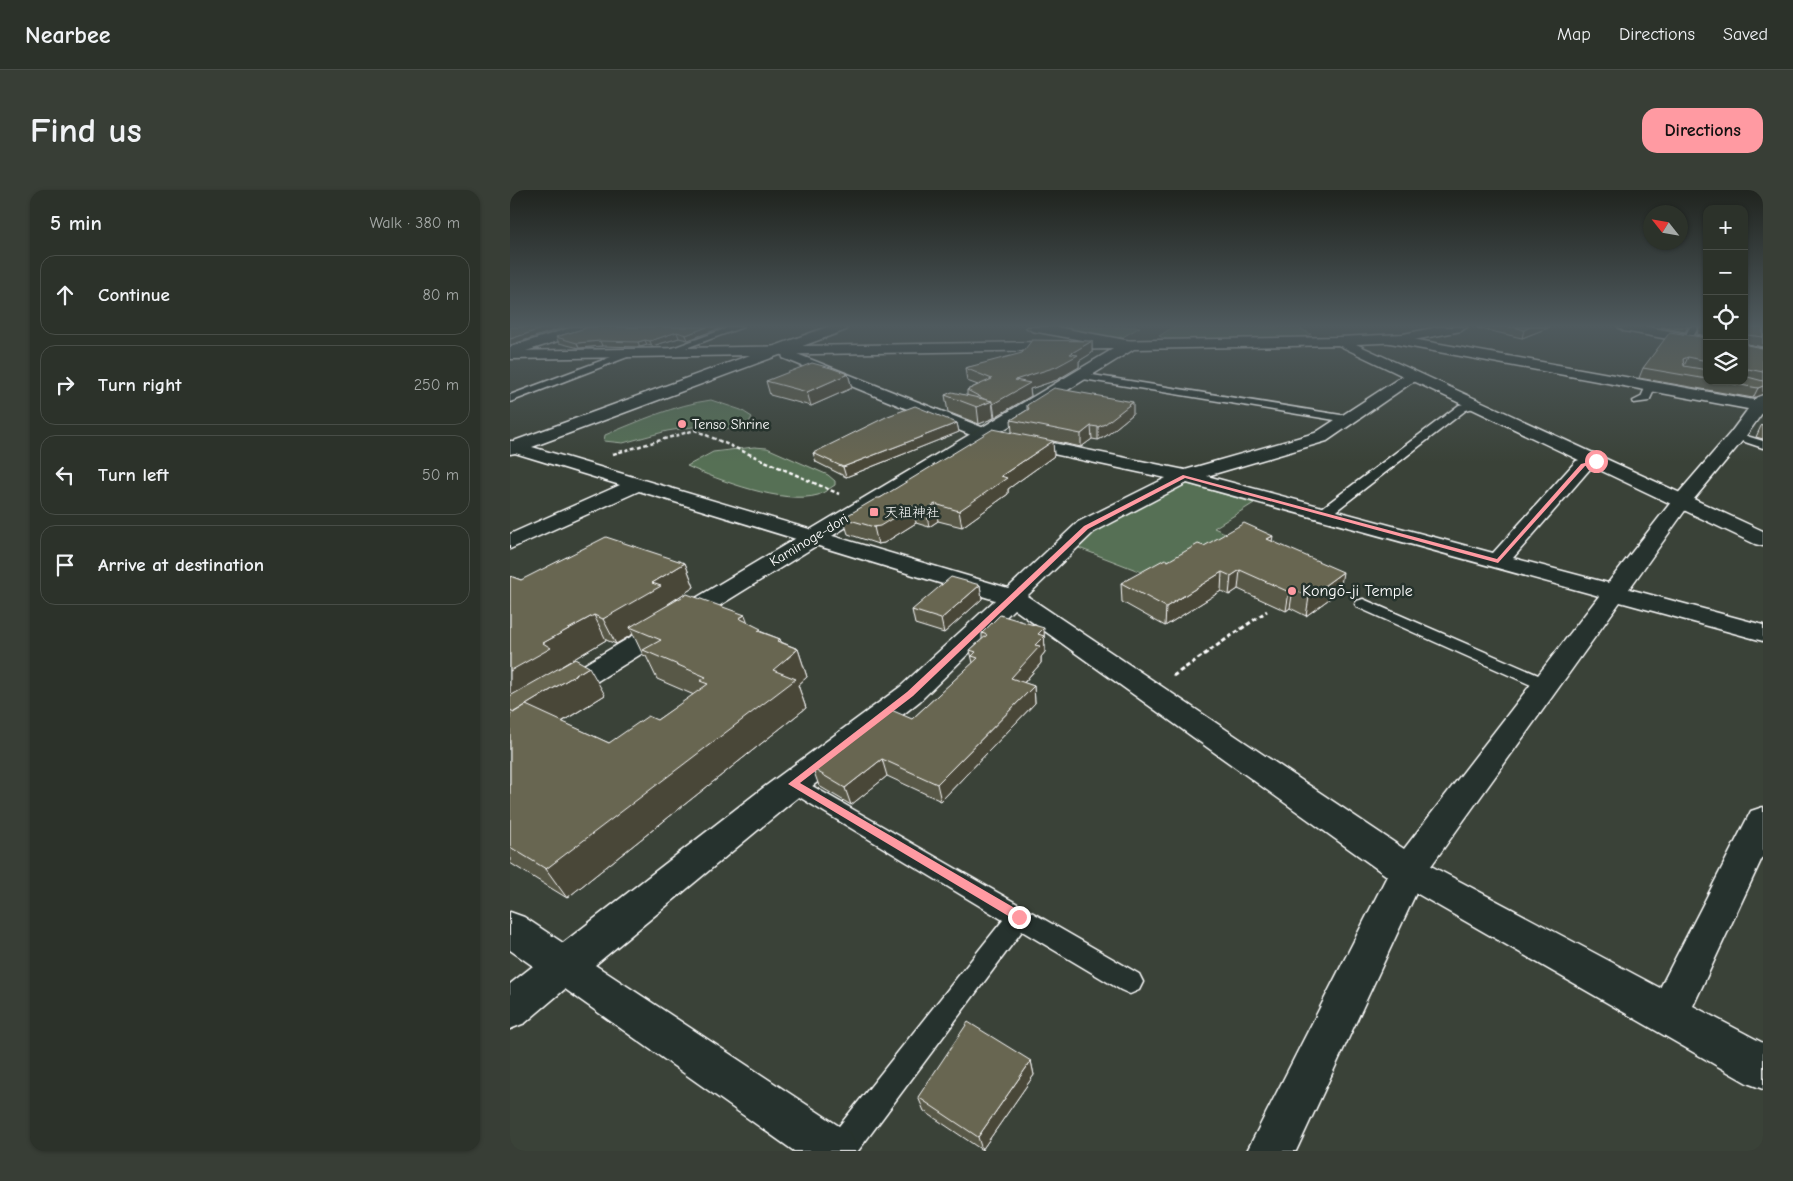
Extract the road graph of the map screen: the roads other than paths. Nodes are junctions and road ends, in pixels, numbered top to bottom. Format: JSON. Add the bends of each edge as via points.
{"nodes":[{"id":1,"x":581,"y":372,"type":"edge"},
{"id":2,"x":725,"y":372,"type":"edge"},
{"id":3,"x":830,"y":372,"type":"edge"},
{"id":4,"x":1087,"y":372,"type":"edge"},
{"id":5,"x":1404,"y":372,"type":"edge"},
{"id":6,"x":1572,"y":372,"type":"edge"},
{"id":7,"x":1080,"y":376,"type":"junction"},
{"id":8,"x":1415,"y":377,"type":"junction"},
{"id":9,"x":1651,"y":386,"type":"junction"},
{"id":10,"x":510,"y":399,"type":"edge"},
{"id":11,"x":1638,"y":401,"type":"dead end"},
{"id":12,"x":1762,"y":404,"type":"edge"},
{"id":13,"x":1474,"y":405,"type":"junction"},
{"id":14,"x":1347,"y":419,"type":"junction"},
{"id":15,"x":984,"y":434,"type":"junction"},
{"id":16,"x":1737,"y":436,"type":"junction"},
{"id":17,"x":1763,"y":445,"type":"edge"},
{"id":18,"x":511,"y":447,"type":"edge"},
{"id":19,"x":1596,"y":461,"type":"junction"},
{"id":20,"x":1185,"y":476,"type":"junction"},
{"id":21,"x":637,"y":485,"type":"junction"},
{"id":22,"x":1682,"y":501,"type":"junction"},
{"id":23,"x":1323,"y":514,"type":"junction"},
{"id":24,"x":813,"y":537,"type":"junction"},
{"id":25,"x":1763,"y":539,"type":"edge"},
{"id":26,"x":510,"y":542,"type":"edge"},
{"id":27,"x":1498,"y":561,"type":"junction"},
{"id":28,"x":1614,"y":593,"type":"junction"},
{"id":29,"x":1012,"y":597,"type":"junction"},
{"id":30,"x":1363,"y":604,"type":"dead end"},
{"id":31,"x":1763,"y":633,"type":"edge"},
{"id":32,"x":1546,"y":685,"type":"junction"},
{"id":33,"x":510,"y":722,"type":"edge"},
{"id":34,"x":793,"y":784,"type":"junction"},
{"id":35,"x":1763,"y":820,"type":"edge"},
{"id":36,"x":1408,"y":871,"type":"junction"},
{"id":37,"x":1019,"y":917,"type":"junction"},
{"id":38,"x":510,"y":929,"type":"edge"},
{"id":39,"x":564,"y":966,"type":"junction"},
{"id":40,"x":1130,"y":982,"type":"dead end"},
{"id":41,"x":510,"y":1009,"type":"edge"},
{"id":42,"x":1668,"y":1015,"type":"junction"},
{"id":43,"x":1763,"y":1067,"type":"edge"},
{"id":44,"x":834,"y":1151,"type":"edge"},
{"id":45,"x":839,"y":1151,"type":"edge"},
{"id":46,"x":1271,"y":1151,"type":"edge"}],
"edges":[{"from":1,"to":10,"type":"lane"},
{"from":2,"to":18,"type":"street"},
{"from":3,"to":15,"type":"street"},
{"from":4,"to":7,"type":"street","name":"Kaminoge-dori"},
{"from":5,"to":8,"type":"street"},
{"from":6,"to":9,"type":"street"},
{"from":7,"to":14,"type":"lane"},
{"from":7,"to":15,"type":"street","name":"Kaminoge-dori"},
{"from":8,"to":13,"type":"street"},
{"from":8,"to":14,"type":"street"},
{"from":9,"to":11,"type":"lane","via":[[1645,399]]},
{"from":9,"to":12,"type":"street"},
{"from":12,"to":16,"type":"street"},
{"from":13,"to":19,"type":"street"},
{"from":13,"to":23,"type":"lane","via":[[1463,407]]},
{"from":14,"to":20,"type":"street","via":[[1322,437]]},
{"from":15,"to":20,"type":"street"},
{"from":15,"to":24,"type":"street","name":"Kaminoge-dori"},
{"from":16,"to":17,"type":"lane"},
{"from":16,"to":22,"type":"street"},
{"from":18,"to":21,"type":"street"},
{"from":19,"to":22,"type":"street"},
{"from":19,"to":27,"type":"street","via":[[1583,465]]},
{"from":20,"to":23,"type":"street"},
{"from":20,"to":29,"type":"street","via":[[1086,528]]},
{"from":21,"to":24,"type":"street"},
{"from":21,"to":26,"type":"street"},
{"from":22,"to":25,"type":"street"},
{"from":22,"to":28,"type":"street"},
{"from":23,"to":27,"type":"street"},
{"from":24,"to":29,"type":"street"},
{"from":24,"to":33,"type":"street","name":"Kaminoge-dori"},
{"from":27,"to":28,"type":"street"},
{"from":28,"to":31,"type":"street"},
{"from":28,"to":32,"type":"street"},
{"from":29,"to":34,"type":"street","via":[[910,694]]},
{"from":29,"to":36,"type":"street"},
{"from":30,"to":32,"type":"lane"},
{"from":32,"to":36,"type":"street"},
{"from":34,"to":37,"type":"lane"},
{"from":34,"to":39,"type":"street"},
{"from":35,"to":42,"type":"street"},
{"from":36,"to":42,"type":"street"},
{"from":36,"to":46,"type":"street"},
{"from":37,"to":40,"type":"lane"},
{"from":37,"to":45,"type":"lane"},
{"from":38,"to":39,"type":"street"},
{"from":39,"to":41,"type":"street"},
{"from":39,"to":44,"type":"street"},
{"from":42,"to":43,"type":"street"}]}
